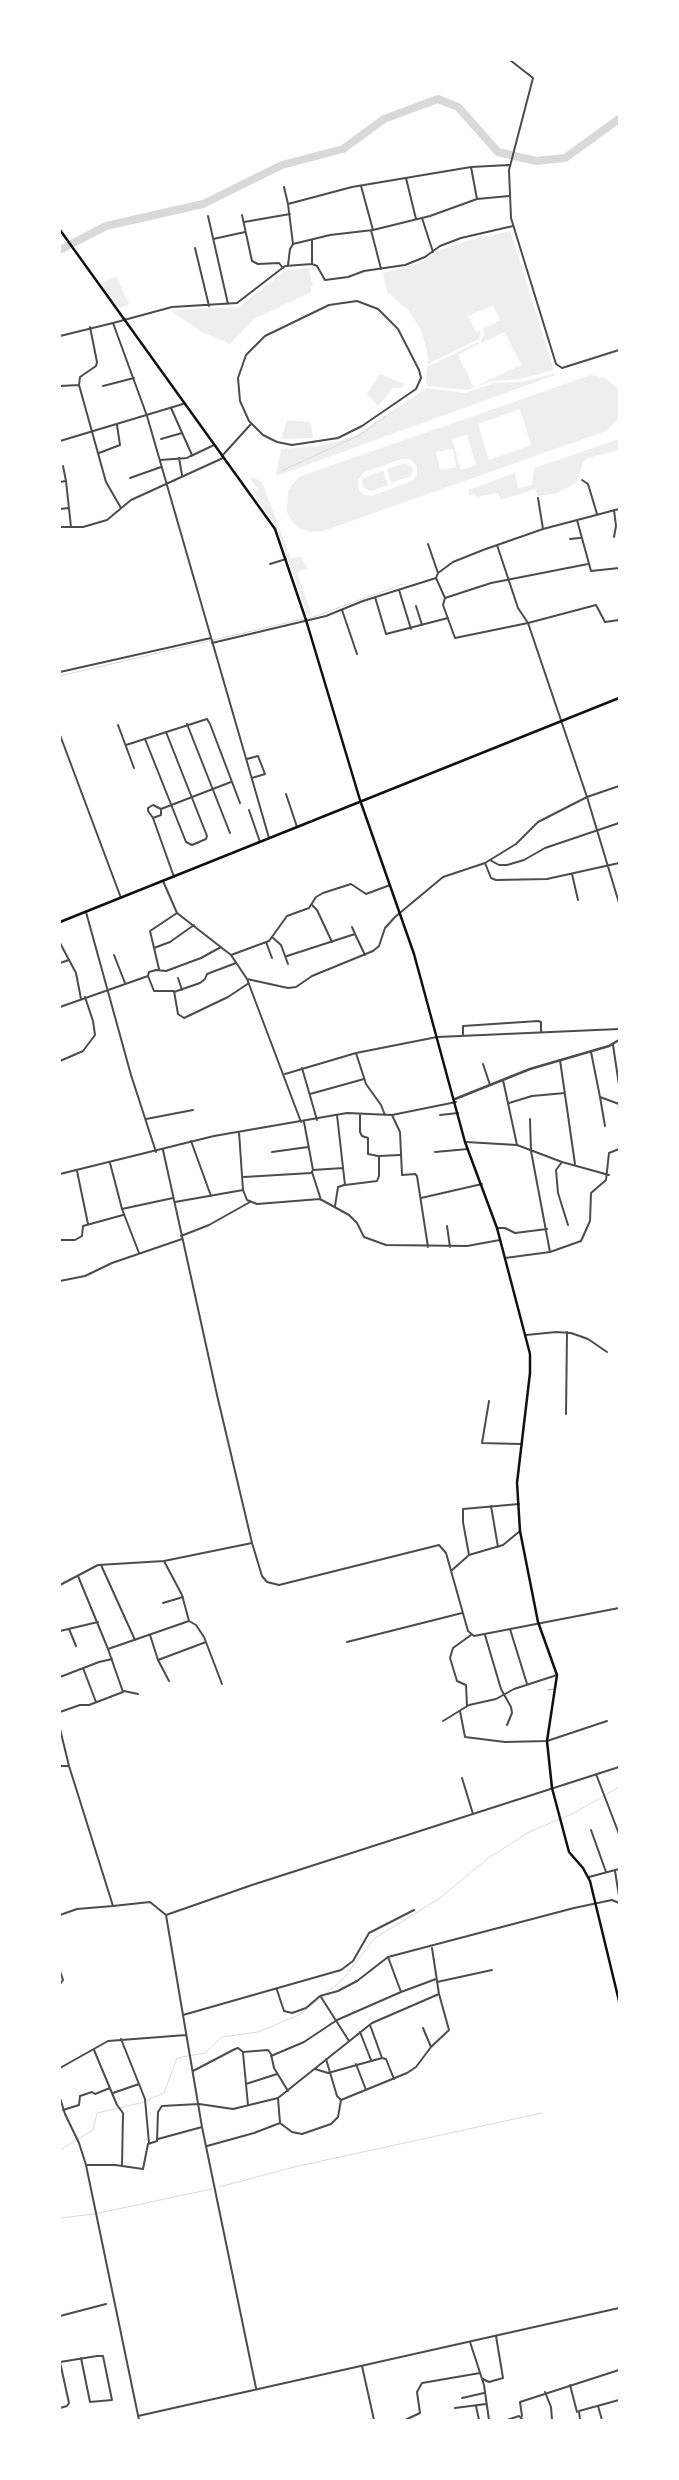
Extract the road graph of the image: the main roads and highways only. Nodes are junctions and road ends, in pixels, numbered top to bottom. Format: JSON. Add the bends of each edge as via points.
{"nodes":[{"id":1,"x":60,"y":230,"type":"edge"},
{"id":2,"x":619,"y":698,"type":"edge"},
{"id":3,"x":360,"y":800,"type":"junction"},
{"id":4,"x":60,"y":922,"type":"edge"},
{"id":5,"x":619,"y":2001,"type":"edge"}],
"edges":[{"from":1,"to":3,"type":"main road","via":[[273,525],[306,620]]},
{"from":2,"to":3,"type":"main road"},
{"from":3,"to":4,"type":"main road"},
{"from":3,"to":5,"type":"main road","via":[[400,912],[526,1335],[529,1384],[516,1480],[520,1531],[538,1622],[557,1675],[548,1741],[552,1788],[569,1852],[589,1877]]}]}
